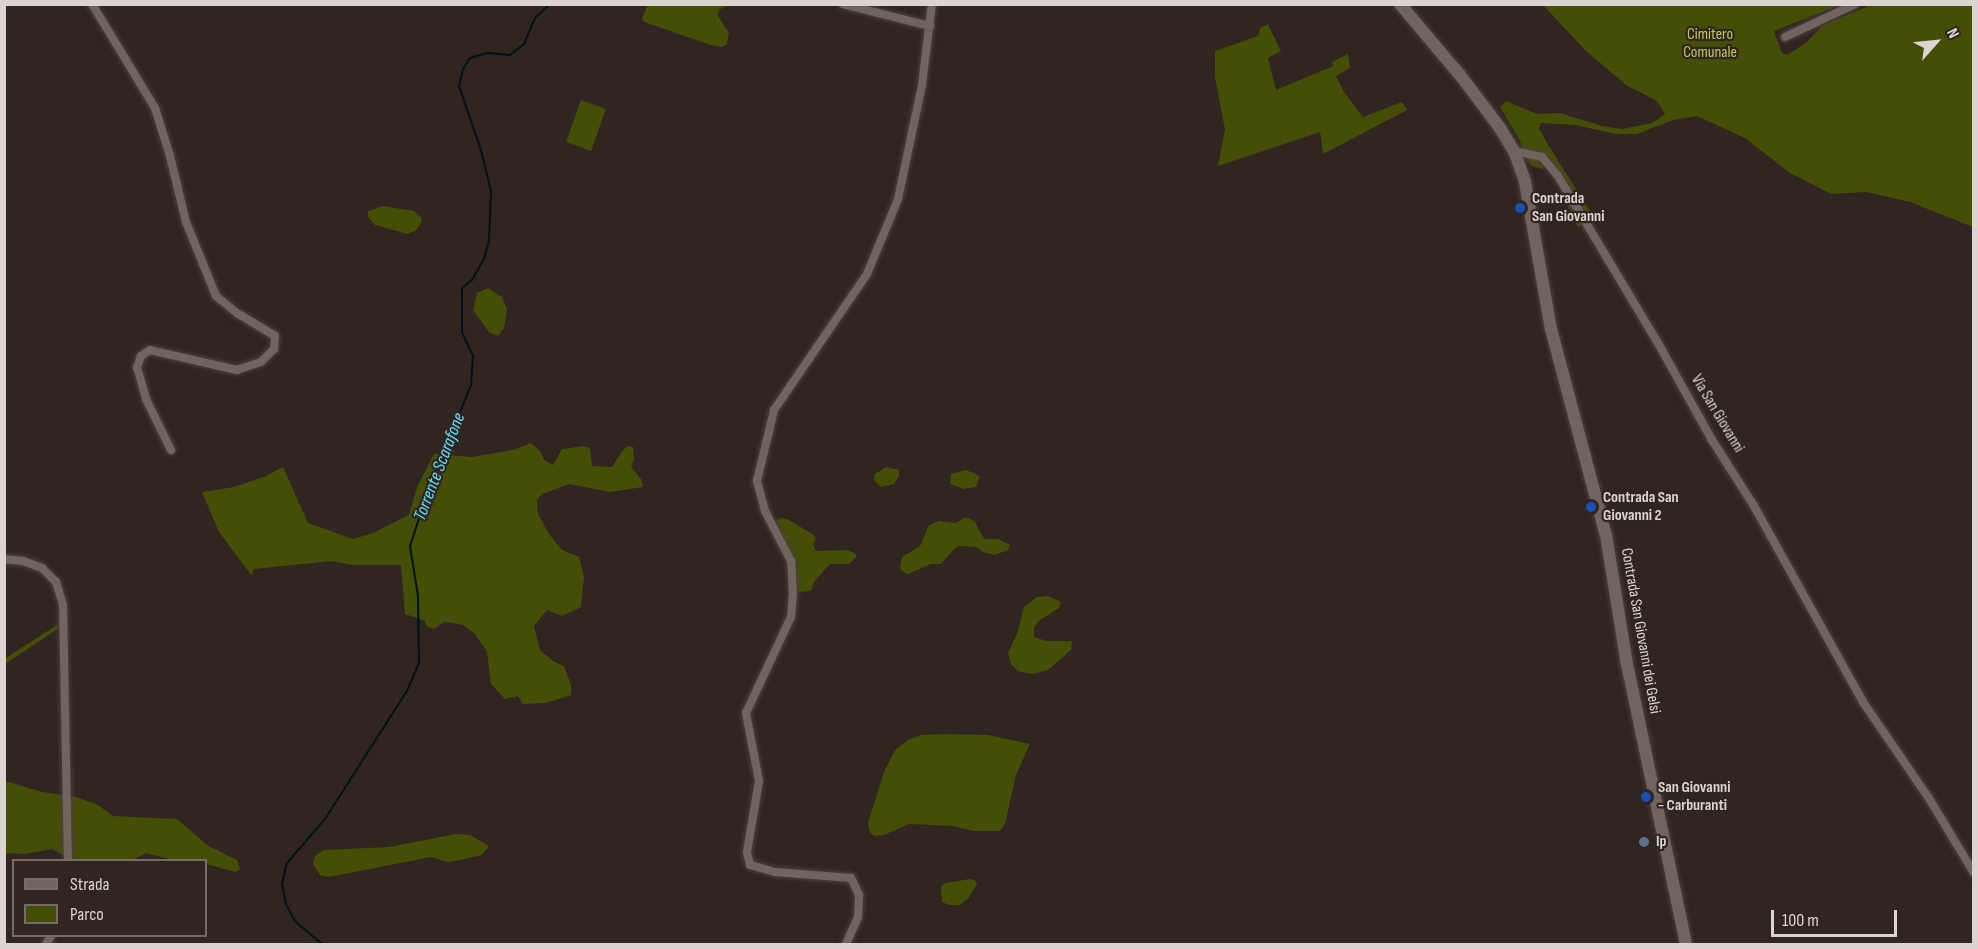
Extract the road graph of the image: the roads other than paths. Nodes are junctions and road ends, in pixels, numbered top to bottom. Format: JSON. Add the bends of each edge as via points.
{"nodes":[{"id":1,"x":92,"y":4,"type":"edge"},
{"id":2,"x":843,"y":4,"type":"edge"},
{"id":3,"x":932,"y":4,"type":"edge"},
{"id":4,"x":1400,"y":4,"type":"edge"},
{"id":5,"x":1855,"y":4,"type":"edge"},
{"id":6,"x":930,"y":26,"type":"junction"},
{"id":7,"x":1785,"y":37,"type":"dead end"},
{"id":8,"x":1514,"y":151,"type":"junction"},
{"id":9,"x":171,"y":450,"type":"dead end"},
{"id":10,"x":4,"y":559,"type":"edge"},
{"id":11,"x":68,"y":859,"type":"edge"},
{"id":12,"x":1974,"y":873,"type":"edge"},
{"id":13,"x":846,"y":945,"type":"edge"},
{"id":14,"x":1686,"y":945,"type":"edge"}],
"edges":[{"from":1,"to":9,"type":"street","via":[[155,108],[186,222],[216,296],[275,336],[274,349],[261,363],[237,369],[150,350],[141,356],[137,367],[146,399]]},
{"from":2,"to":6,"type":"street"},
{"from":3,"to":6,"type":"street"},
{"from":4,"to":8,"type":"main road","via":[[1467,83]]},
{"from":5,"to":7,"type":"street"},
{"from":6,"to":13,"type":"street","via":[[898,199],[867,274],[774,410],[757,481],[765,511],[791,561],[793,595],[791,617],[746,712],[759,781],[747,852],[750,865],[775,872],[851,878],[859,895],[858,917]]},
{"from":8,"to":12,"type":"street","name":"Via San Giovanni","via":[[1542,157],[1558,176],[1754,506],[1863,702]]},
{"from":8,"to":14,"type":"main road","name":"Contrada San Giovanni dei Gelsi","via":[[1535,227],[1551,329],[1606,535],[1627,664]]},
{"from":10,"to":11,"type":"street","via":[[42,568],[56,582],[63,605]]}]}
